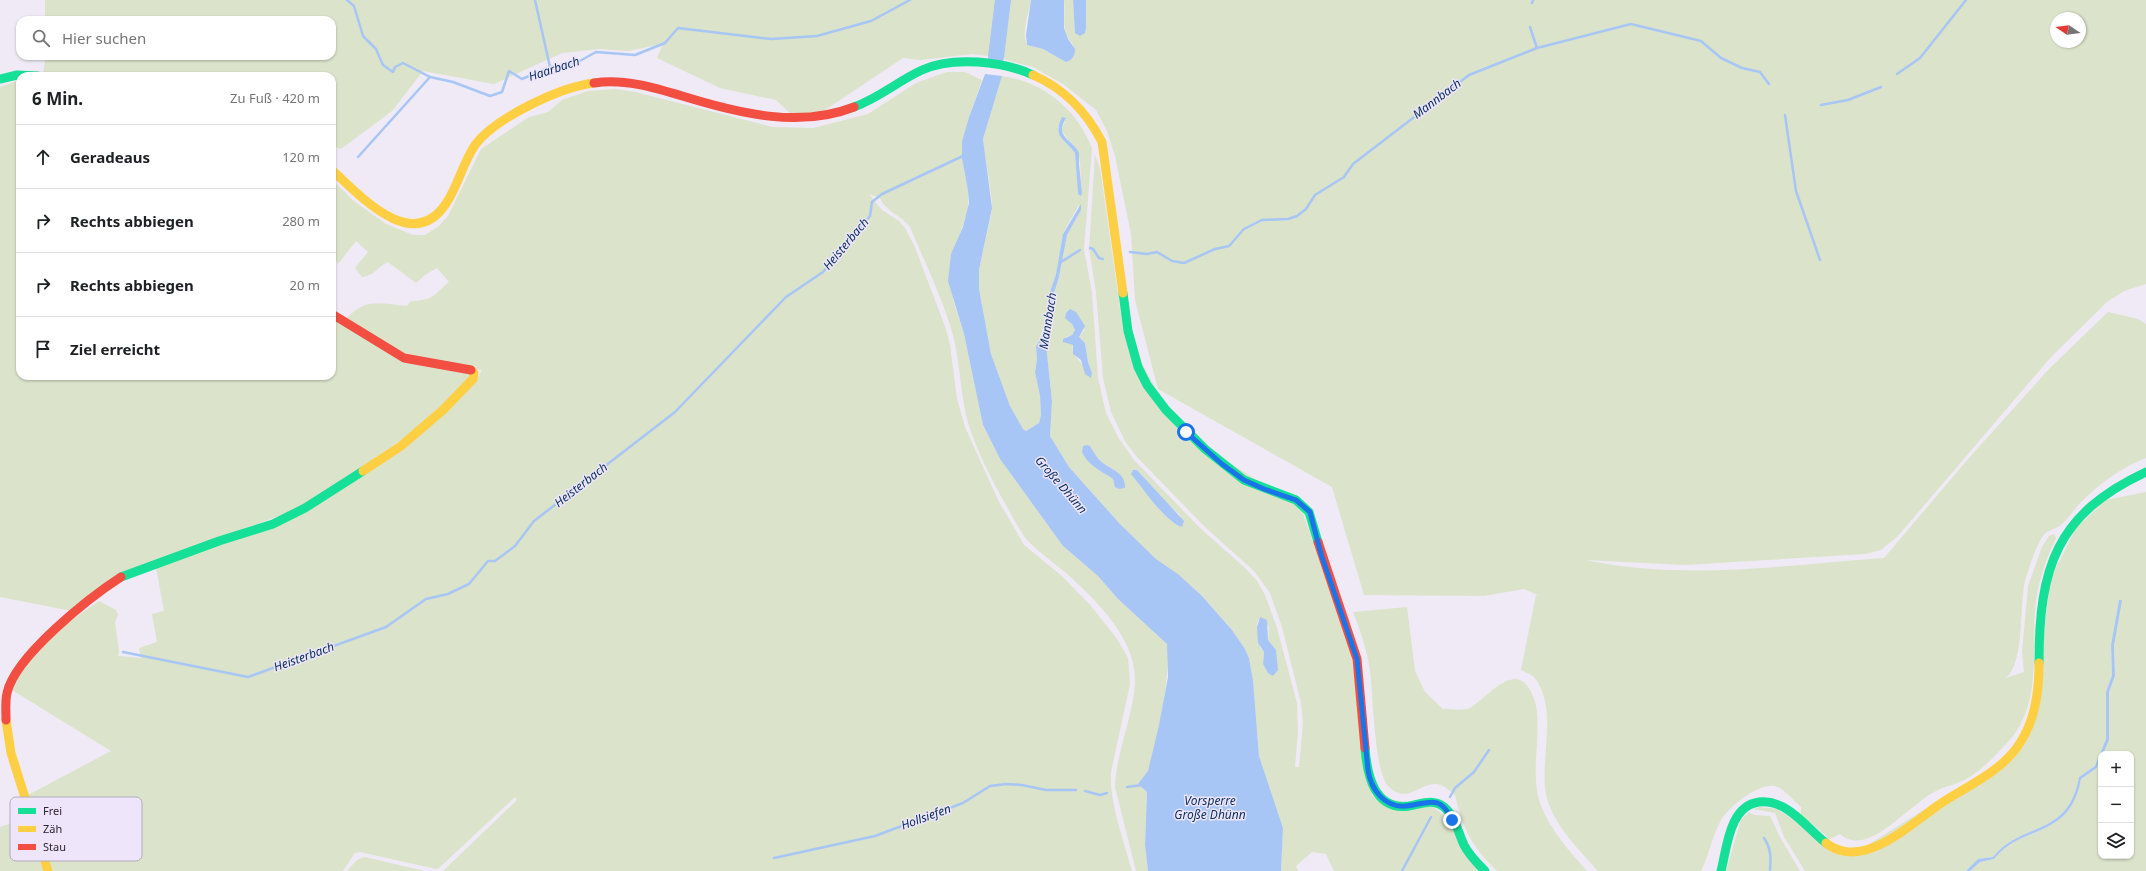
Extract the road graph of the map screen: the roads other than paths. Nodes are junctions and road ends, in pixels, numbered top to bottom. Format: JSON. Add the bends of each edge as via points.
{"nodes":[{"id":1,"x":16,"y":75,"type":"edge"},
{"id":2,"x":0,"y":80,"type":"edge"},
{"id":3,"x":336,"y":174,"type":"edge"},
{"id":4,"x":336,"y":316,"type":"edge"},
{"id":5,"x":2146,"y":472,"type":"edge"},
{"id":6,"x":25,"y":797,"type":"edge"},
{"id":7,"x":45,"y":861,"type":"edge"},
{"id":8,"x":48,"y":871,"type":"edge"},
{"id":9,"x":1485,"y":871,"type":"edge"},
{"id":10,"x":1722,"y":871,"type":"edge"}],
"edges":[{"from":1,"to":2,"type":"main road"},
{"from":3,"to":9,"type":"main road","via":[[388,216],[411,225],[422,225],[433,220],[442,211],[471,152],[481,139],[536,103],[588,82],[638,83],[740,112],[799,119],[832,115],[856,106],[917,72],[941,64],[969,62],[1002,65],[1052,84],[1085,112],[1102,142],[1128,331],[1142,377],[1176,422],[1222,464],[1244,480],[1296,500],[1310,512],[1321,554],[1357,659],[1368,770],[1372,786],[1382,799],[1392,804],[1407,806],[1430,802],[1441,805],[1450,815],[1467,850]]},
{"from":4,"to":6,"type":"main road","via":[[400,356],[471,370],[474,373],[473,379],[444,410],[402,446],[306,508],[263,528],[120,577],[74,611],[31,652],[7,692],[6,722],[15,767]]},
{"from":5,"to":10,"type":"main road","via":[[2120,483],[2095,501],[2071,526],[2056,550],[2040,605],[2039,681],[2035,708],[2023,738],[2002,764],[1888,840],[1864,851],[1847,852],[1830,846],[1781,805],[1766,801],[1751,804],[1736,818]]},
{"from":7,"to":8,"type":"main road"}]}
